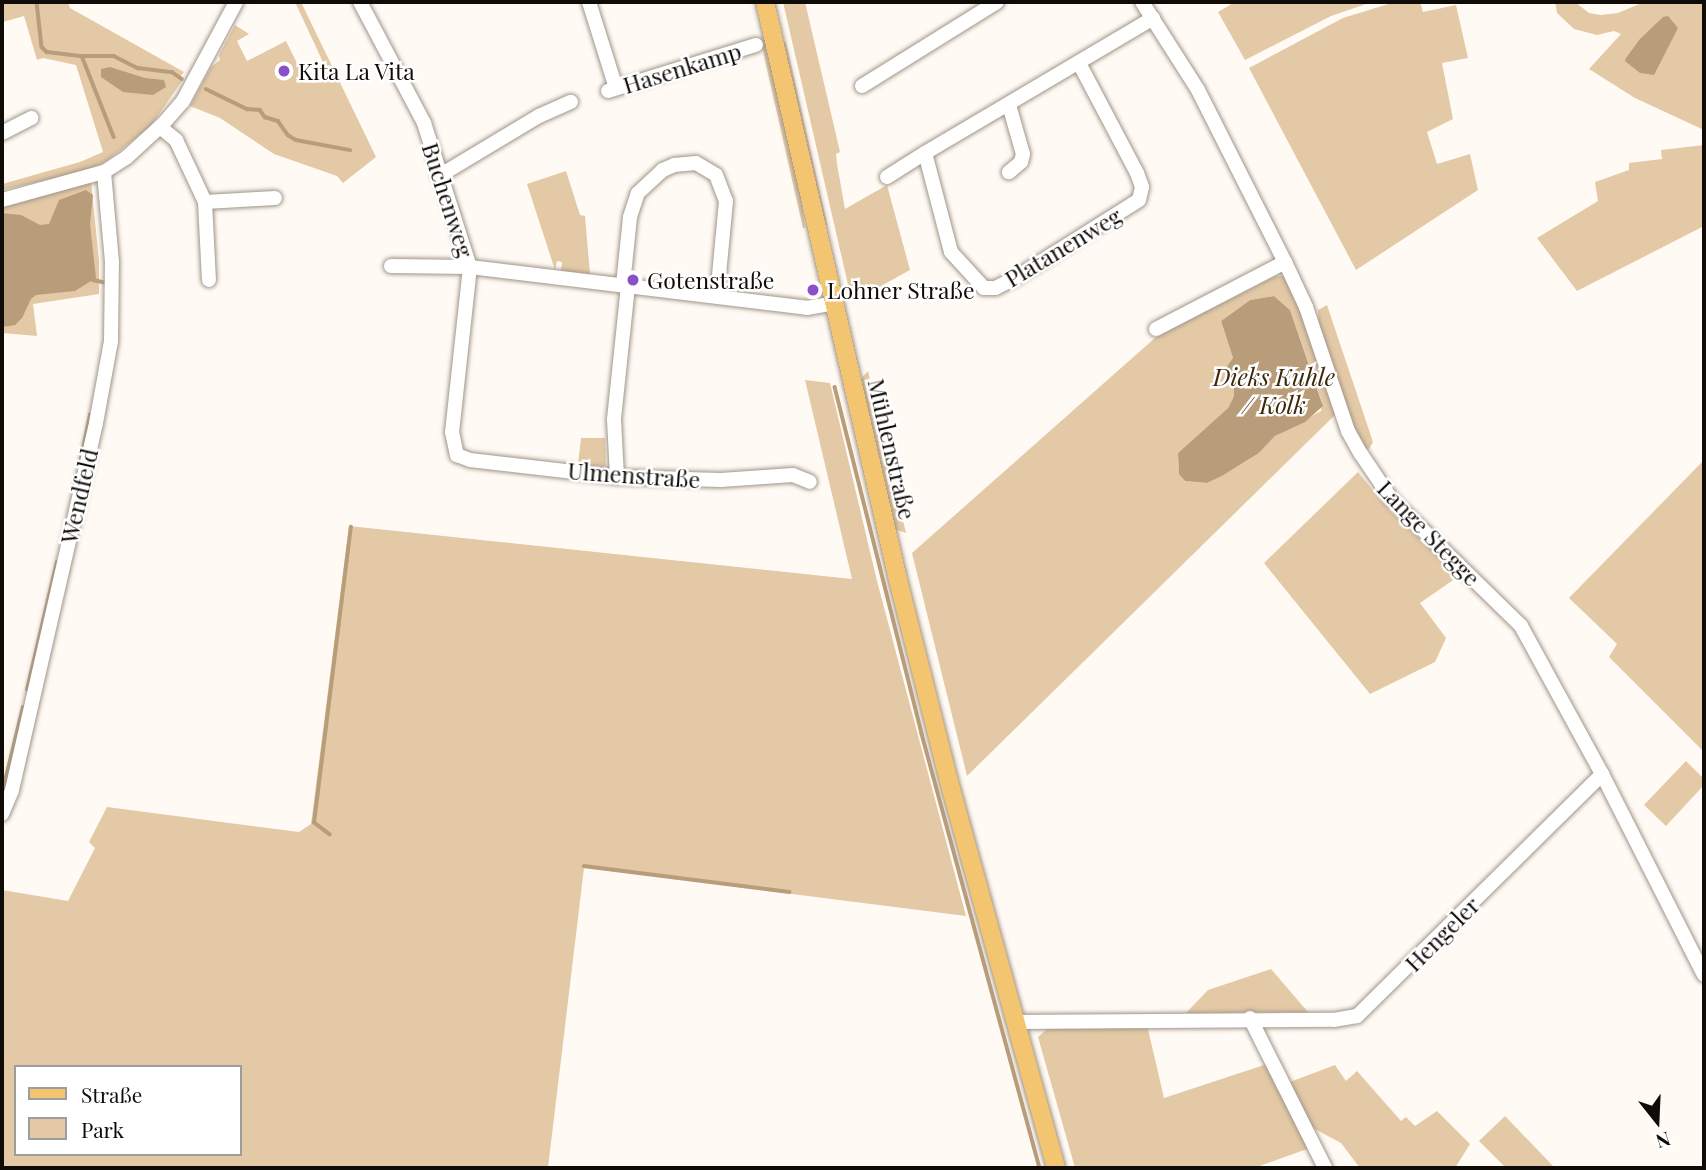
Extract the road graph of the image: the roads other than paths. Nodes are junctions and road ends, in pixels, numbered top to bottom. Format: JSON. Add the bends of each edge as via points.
{"nodes":[{"id":1,"x":236,"y":2,"type":"edge"},
{"id":2,"x":360,"y":2,"type":"edge"},
{"id":3,"x":589,"y":2,"type":"edge"},
{"id":4,"x":765,"y":2,"type":"edge"},
{"id":5,"x":997,"y":2,"type":"edge"},
{"id":6,"x":1142,"y":2,"type":"edge"},
{"id":7,"x":1153,"y":18,"type":"junction"},
{"id":8,"x":756,"y":45,"type":"dead end"},
{"id":9,"x":1079,"y":63,"type":"junction"},
{"id":10,"x":862,"y":86,"type":"dead end"},
{"id":11,"x":571,"y":102,"type":"dead end"},
{"id":12,"x":1009,"y":105,"type":"junction"},
{"id":13,"x":31,"y":118,"type":"dead end"},
{"id":14,"x":160,"y":127,"type":"junction"},
{"id":15,"x":2,"y":133,"type":"edge"},
{"id":16,"x":925,"y":153,"type":"junction"},
{"id":17,"x":104,"y":172,"type":"junction"},
{"id":18,"x":1009,"y":172,"type":"dead end"},
{"id":19,"x":439,"y":176,"type":"junction"},
{"id":20,"x":887,"y":177,"type":"dead end"},
{"id":21,"x":275,"y":198,"type":"dead end"},
{"id":22,"x":2,"y":200,"type":"edge"},
{"id":23,"x":205,"y":202,"type":"junction"},
{"id":24,"x":1286,"y":262,"type":"junction"},
{"id":25,"x":391,"y":266,"type":"dead end"},
{"id":26,"x":470,"y":267,"type":"junction"},
{"id":27,"x":209,"y":279,"type":"dead end"},
{"id":28,"x":625,"y":286,"type":"junction"},
{"id":29,"x":717,"y":298,"type":"junction"},
{"id":30,"x":834,"y":303,"type":"junction"},
{"id":31,"x":1156,"y":329,"type":"dead end"},
{"id":32,"x":457,"y":455,"type":"joint"},
{"id":33,"x":617,"y":477,"type":"junction"},
{"id":34,"x":810,"y":482,"type":"dead end"},
{"id":35,"x":1602,"y":774,"type":"junction"},
{"id":36,"x":2,"y":814,"type":"edge"},
{"id":37,"x":1704,"y":975,"type":"edge"},
{"id":38,"x":1250,"y":1018,"type":"junction"},
{"id":39,"x":1014,"y":1022,"type":"junction"},
{"id":40,"x":1056,"y":1168,"type":"edge"},
{"id":41,"x":1325,"y":1168,"type":"edge"}],
"edges":[{"from":1,"to":14,"type":"street","via":[[183,100]]},
{"from":2,"to":19,"type":"street","name":"Buchenweg","via":[[424,123]]},
{"from":3,"to":8,"type":"street","name":"Hasenkamp","via":[[612,89]]},
{"from":4,"to":30,"type":"main road","name":"Mühlenstraße"},
{"from":5,"to":10,"type":"street"},
{"from":6,"to":7,"type":"street","name":"Lange Stegge"},
{"from":7,"to":9,"type":"street"},
{"from":7,"to":24,"type":"street","name":"Lange Stegge","via":[[1198,90]]},
{"from":9,"to":12,"type":"street"},
{"from":9,"to":16,"type":"street","name":"Platanenweg","via":[[1138,173],[1139,200],[1015,278],[984,288],[951,252]]},
{"from":11,"to":19,"type":"street"},
{"from":12,"to":16,"type":"street"},
{"from":12,"to":18,"type":"street","via":[[1023,154]]},
{"from":13,"to":15,"type":"street"},
{"from":14,"to":17,"type":"street"},
{"from":14,"to":23,"type":"street","via":[[176,140]]},
{"from":16,"to":20,"type":"street"},
{"from":17,"to":22,"type":"street"},
{"from":17,"to":36,"type":"street","name":"Wendfeld","via":[[112,262],[111,341],[12,790]]},
{"from":19,"to":26,"type":"street","name":"Buchenweg"},
{"from":21,"to":23,"type":"street"},
{"from":23,"to":27,"type":"street"},
{"from":24,"to":31,"type":"street"},
{"from":24,"to":35,"type":"street","name":"Lange Stegge","via":[[1348,430],[1375,479],[1521,626]]},
{"from":25,"to":26,"type":"street"},
{"from":26,"to":28,"type":"street"},
{"from":26,"to":32,"type":"street","name":"Buchenweg","via":[[452,432]]},
{"from":28,"to":29,"type":"street"},
{"from":28,"to":29,"type":"street","via":[[630,217],[638,192],[663,170],[696,163],[716,175],[726,201]]},
{"from":28,"to":33,"type":"street","via":[[614,419]]},
{"from":29,"to":30,"type":"street","via":[[807,308]]},
{"from":30,"to":39,"type":"main road","name":"Mühlenstraße","via":[[901,593]]},
{"from":32,"to":33,"type":"street","name":"Ulmenstraße"},
{"from":33,"to":34,"type":"street","name":"Ulmenstraße","via":[[720,480],[793,475]]},
{"from":35,"to":37,"type":"street","name":"Lange Stegge"},
{"from":35,"to":38,"type":"street","name":"Hengeler","via":[[1366,1010],[1346,1019]]},
{"from":38,"to":39,"type":"street","name":"Hengeler"},
{"from":38,"to":41,"type":"street"},
{"from":39,"to":40,"type":"main road","name":"Mühlenstraße"}]}
